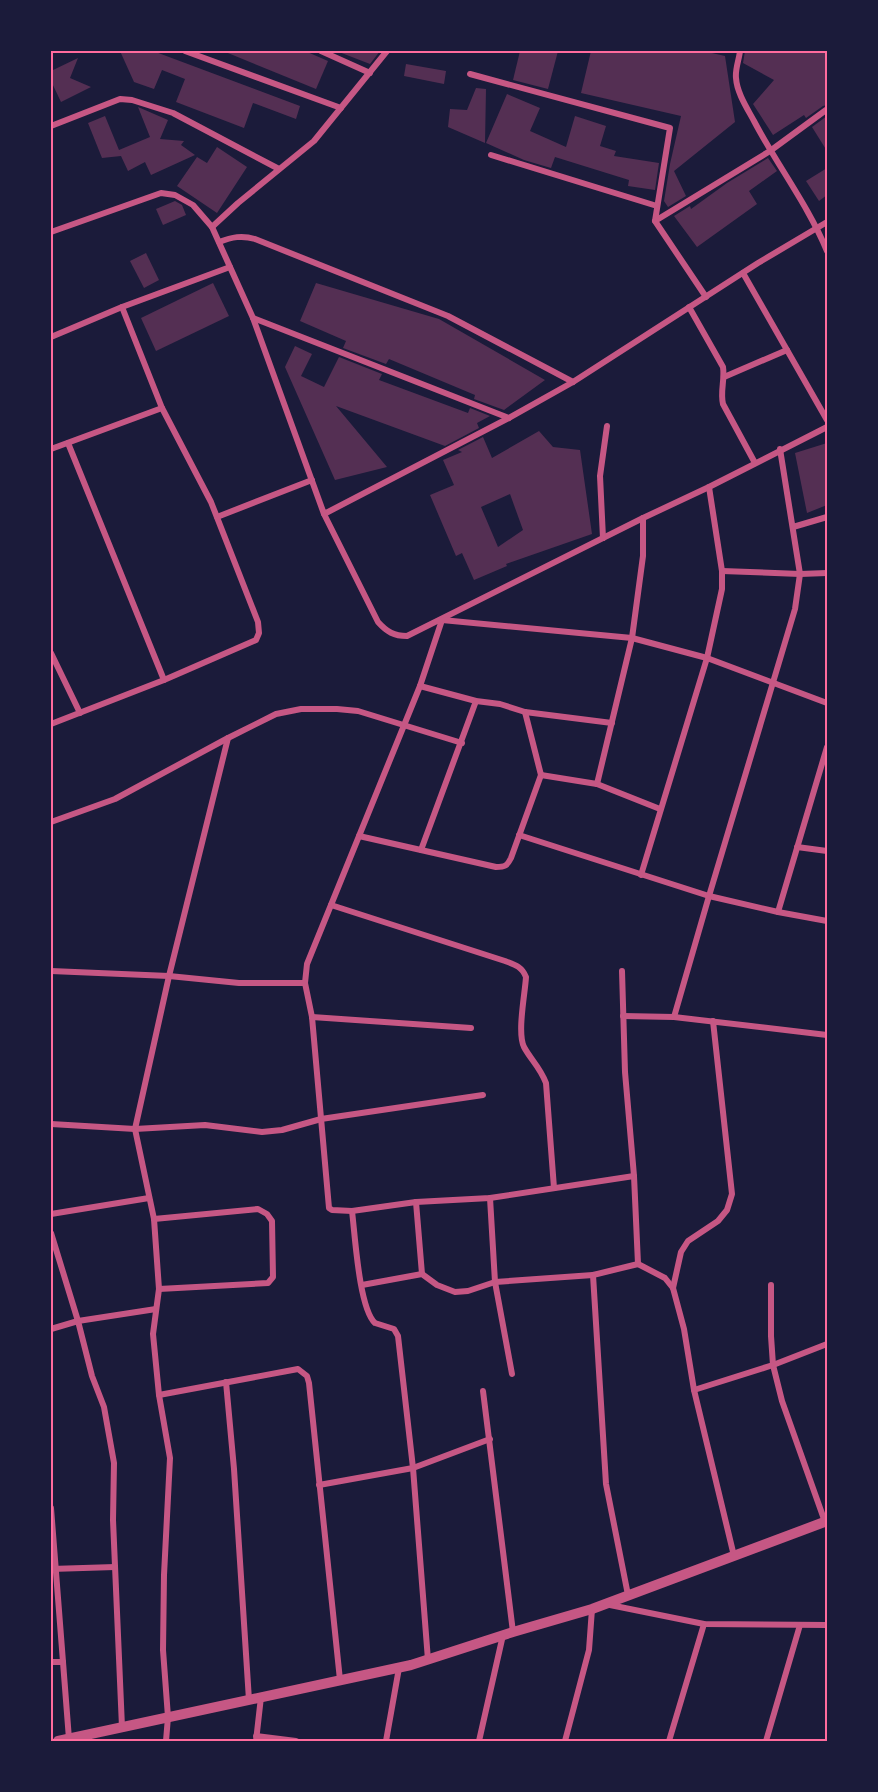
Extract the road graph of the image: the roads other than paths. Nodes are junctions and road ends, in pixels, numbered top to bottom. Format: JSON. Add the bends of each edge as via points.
{"nodes":[{"id":1,"x":185,"y":51,"type":"edge"},
{"id":2,"x":387,"y":51,"type":"edge"},
{"id":3,"x":740,"y":51,"type":"edge"},
{"id":4,"x":325,"y":52,"type":"edge"},
{"id":5,"x":370,"y":73,"type":"junction"},
{"id":6,"x":470,"y":74,"type":"dead end"},
{"id":7,"x":341,"y":108,"type":"junction"},
{"id":8,"x":826,"y":110,"type":"edge"},
{"id":9,"x":51,"y":126,"type":"edge"},
{"id":10,"x":770,"y":151,"type":"junction"},
{"id":11,"x":491,"y":155,"type":"dead end"},
{"id":12,"x":279,"y":169,"type":"junction"},
{"id":13,"x":657,"y":206,"type":"junction"},
{"id":14,"x":655,"y":221,"type":"junction"},
{"id":15,"x":827,"y":222,"type":"edge"},
{"id":16,"x":212,"y":227,"type":"junction"},
{"id":17,"x":818,"y":228,"type":"junction"},
{"id":18,"x":51,"y":232,"type":"edge"},
{"id":19,"x":219,"y":242,"type":"junction"},
{"id":20,"x":827,"y":251,"type":"edge"},
{"id":21,"x":230,"y":267,"type":"junction"},
{"id":22,"x":743,"y":273,"type":"junction"},
{"id":23,"x":706,"y":297,"type":"junction"},
{"id":24,"x":122,"y":307,"type":"junction"},
{"id":25,"x":689,"y":308,"type":"junction"},
{"id":26,"x":253,"y":318,"type":"junction"},
{"id":27,"x":51,"y":337,"type":"edge"},
{"id":28,"x":787,"y":350,"type":"junction"},
{"id":29,"x":724,"y":377,"type":"junction"},
{"id":30,"x":573,"y":382,"type":"junction"},
{"id":31,"x":162,"y":408,"type":"junction"},
{"id":32,"x":509,"y":418,"type":"junction"},
{"id":33,"x":827,"y":420,"type":"edge"},
{"id":34,"x":607,"y":426,"type":"dead end"},
{"id":35,"x":827,"y":427,"type":"edge"},
{"id":36,"x":68,"y":443,"type":"junction"},
{"id":37,"x":51,"y":449,"type":"edge"},
{"id":38,"x":780,"y":449,"type":"junction"},
{"id":39,"x":755,"y":463,"type":"junction"},
{"id":40,"x":312,"y":480,"type":"junction"},
{"id":41,"x":709,"y":487,"type":"junction"},
{"id":42,"x":324,"y":514,"type":"junction"},
{"id":43,"x":217,"y":517,"type":"junction"},
{"id":44,"x":827,"y":517,"type":"edge"},
{"id":45,"x":643,"y":518,"type":"junction"},
{"id":46,"x":793,"y":527,"type":"junction"},
{"id":47,"x":603,"y":538,"type":"junction"},
{"id":48,"x":722,"y":572,"type":"junction"},
{"id":49,"x":827,"y":573,"type":"edge"},
{"id":50,"x":800,"y":574,"type":"junction"},
{"id":51,"x":442,"y":620,"type":"junction"},
{"id":52,"x":632,"y":638,"type":"junction"},
{"id":53,"x":51,"y":653,"type":"edge"},
{"id":54,"x":707,"y":658,"type":"junction"},
{"id":55,"x":164,"y":680,"type":"junction"},
{"id":56,"x":772,"y":683,"type":"junction"},
{"id":57,"x":420,"y":686,"type":"junction"},
{"id":58,"x":476,"y":701,"type":"junction"},
{"id":59,"x":827,"y":703,"type":"edge"},
{"id":60,"x":525,"y":712,"type":"junction"},
{"id":61,"x":80,"y":713,"type":"junction"},
{"id":62,"x":612,"y":723,"type":"junction"},
{"id":63,"x":51,"y":724,"type":"edge"},
{"id":64,"x":404,"y":725,"type":"junction"},
{"id":65,"x":228,"y":738,"type":"junction"},
{"id":66,"x":462,"y":743,"type":"junction"},
{"id":67,"x":827,"y":747,"type":"edge"},
{"id":68,"x":541,"y":775,"type":"junction"},
{"id":69,"x":597,"y":784,"type":"junction"},
{"id":70,"x":660,"y":809,"type":"junction"},
{"id":71,"x":51,"y":822,"type":"edge"},
{"id":72,"x":519,"y":835,"type":"junction"},
{"id":73,"x":359,"y":836,"type":"junction"},
{"id":74,"x":797,"y":847,"type":"junction"},
{"id":75,"x":421,"y":850,"type":"junction"},
{"id":76,"x":827,"y":851,"type":"edge"},
{"id":77,"x":641,"y":874,"type":"junction"},
{"id":78,"x":709,"y":896,"type":"junction"},
{"id":79,"x":331,"y":905,"type":"junction"},
{"id":80,"x":778,"y":912,"type":"junction"},
{"id":81,"x":827,"y":921,"type":"edge"},
{"id":82,"x":51,"y":971,"type":"edge"},
{"id":83,"x":622,"y":971,"type":"dead end"},
{"id":84,"x":169,"y":976,"type":"junction"},
{"id":85,"x":305,"y":983,"type":"junction"},
{"id":86,"x":623,"y":1016,"type":"junction"},
{"id":87,"x":312,"y":1017,"type":"junction"},
{"id":88,"x":674,"y":1017,"type":"junction"},
{"id":89,"x":714,"y":1021,"type":"junction"},
{"id":90,"x":471,"y":1028,"type":"dead end"},
{"id":91,"x":827,"y":1035,"type":"edge"},
{"id":92,"x":483,"y":1095,"type":"dead end"},
{"id":93,"x":321,"y":1119,"type":"junction"},
{"id":94,"x":51,"y":1124,"type":"edge"},
{"id":95,"x":135,"y":1129,"type":"junction"},
{"id":96,"x":634,"y":1176,"type":"junction"},
{"id":97,"x":554,"y":1188,"type":"junction"},
{"id":98,"x":149,"y":1198,"type":"junction"},
{"id":99,"x":490,"y":1198,"type":"junction"},
{"id":100,"x":416,"y":1202,"type":"junction"},
{"id":101,"x":352,"y":1210,"type":"junction"},
{"id":102,"x":51,"y":1214,"type":"edge"},
{"id":103,"x":154,"y":1219,"type":"junction"},
{"id":104,"x":51,"y":1233,"type":"edge"},
{"id":105,"x":638,"y":1264,"type":"junction"},
{"id":106,"x":422,"y":1274,"type":"junction"},
{"id":107,"x":593,"y":1275,"type":"junction"},
{"id":108,"x":495,"y":1282,"type":"junction"},
{"id":109,"x":362,"y":1285,"type":"junction"},
{"id":110,"x":771,"y":1285,"type":"dead end"},
{"id":111,"x":673,"y":1288,"type":"junction"},
{"id":112,"x":159,"y":1289,"type":"junction"},
{"id":113,"x":156,"y":1309,"type":"junction"},
{"id":114,"x":78,"y":1321,"type":"junction"},
{"id":115,"x":51,"y":1329,"type":"edge"},
{"id":116,"x":827,"y":1344,"type":"edge"},
{"id":117,"x":773,"y":1365,"type":"junction"},
{"id":118,"x":512,"y":1374,"type":"dead end"},
{"id":119,"x":226,"y":1382,"type":"junction"},
{"id":120,"x":694,"y":1390,"type":"junction"},
{"id":121,"x":483,"y":1392,"type":"dead end"},
{"id":122,"x":159,"y":1395,"type":"junction"},
{"id":123,"x":490,"y":1439,"type":"junction"},
{"id":124,"x":412,"y":1468,"type":"junction"},
{"id":125,"x":319,"y":1485,"type":"junction"},
{"id":126,"x":51,"y":1508,"type":"edge"},
{"id":127,"x":826,"y":1521,"type":"edge"},
{"id":128,"x":734,"y":1556,"type":"junction"},
{"id":129,"x":115,"y":1567,"type":"junction"},
{"id":130,"x":53,"y":1569,"type":"edge"},
{"id":131,"x":628,"y":1595,"type":"junction"},
{"id":132,"x":606,"y":1604,"type":"junction"},
{"id":133,"x":592,"y":1610,"type":"junction"},
{"id":134,"x":704,"y":1624,"type":"junction"},
{"id":135,"x":800,"y":1625,"type":"junction"},
{"id":136,"x":827,"y":1625,"type":"edge"},
{"id":137,"x":508,"y":1634,"type":"junction"},
{"id":138,"x":428,"y":1660,"type":"junction"},
{"id":139,"x":51,"y":1662,"type":"edge"},
{"id":140,"x":63,"y":1662,"type":"junction"},
{"id":141,"x":399,"y":1668,"type":"junction"},
{"id":142,"x":340,"y":1680,"type":"junction"},
{"id":143,"x":261,"y":1698,"type":"junction"},
{"id":144,"x":249,"y":1700,"type":"junction"},
{"id":145,"x":168,"y":1717,"type":"junction"},
{"id":146,"x":122,"y":1727,"type":"junction"},
{"id":147,"x":256,"y":1739,"type":"edge"},
{"id":148,"x":64,"y":1740,"type":"edge"},
{"id":149,"x":166,"y":1741,"type":"edge"},
{"id":150,"x":296,"y":1741,"type":"edge"},
{"id":151,"x":386,"y":1741,"type":"edge"},
{"id":152,"x":478,"y":1741,"type":"edge"},
{"id":153,"x":565,"y":1741,"type":"edge"},
{"id":154,"x":669,"y":1741,"type":"edge"},
{"id":155,"x":766,"y":1741,"type":"edge"}],
"edges":[{"from":1,"to":7,"type":"street"},
{"from":2,"to":5,"type":"street"},
{"from":3,"to":10,"type":"street","via":[[735,81]]},
{"from":4,"to":5,"type":"street"},
{"from":5,"to":7,"type":"street"},
{"from":6,"to":13,"type":"street","via":[[670,128]]},
{"from":7,"to":12,"type":"street","via":[[314,141]]},
{"from":8,"to":10,"type":"street"},
{"from":9,"to":12,"type":"street","via":[[120,99],[132,100],[172,113]]},
{"from":10,"to":14,"type":"street"},
{"from":10,"to":17,"type":"street"},
{"from":11,"to":13,"type":"street"},
{"from":12,"to":16,"type":"street"},
{"from":13,"to":14,"type":"street"},
{"from":14,"to":23,"type":"street"},
{"from":15,"to":17,"type":"street"},
{"from":16,"to":18,"type":"street","via":[[193,205],[175,195],[161,193]]},
{"from":16,"to":19,"type":"street"},
{"from":17,"to":20,"type":"street"},
{"from":17,"to":22,"type":"street"},
{"from":19,"to":21,"type":"street"},
{"from":19,"to":30,"type":"street","via":[[245,236],[384,290],[448,316]]},
{"from":21,"to":24,"type":"street"},
{"from":21,"to":26,"type":"street"},
{"from":22,"to":23,"type":"street"},
{"from":22,"to":28,"type":"street"},
{"from":23,"to":25,"type":"street"},
{"from":24,"to":27,"type":"street"},
{"from":24,"to":31,"type":"street"},
{"from":25,"to":29,"type":"street","via":[[723,367]]},
{"from":25,"to":30,"type":"street"},
{"from":26,"to":32,"type":"street"},
{"from":26,"to":40,"type":"street"},
{"from":28,"to":29,"type":"street"},
{"from":28,"to":33,"type":"street"},
{"from":29,"to":39,"type":"street","via":[[720,394],[723,404]]},
{"from":30,"to":32,"type":"street"},
{"from":31,"to":36,"type":"street"},
{"from":31,"to":43,"type":"street"},
{"from":32,"to":42,"type":"street"},
{"from":34,"to":47,"type":"street","via":[[600,476]]},
{"from":35,"to":38,"type":"street"},
{"from":36,"to":37,"type":"street"},
{"from":36,"to":55,"type":"street"},
{"from":38,"to":39,"type":"street"},
{"from":38,"to":46,"type":"street"},
{"from":39,"to":41,"type":"street"},
{"from":40,"to":42,"type":"street"},
{"from":40,"to":43,"type":"street"},
{"from":41,"to":45,"type":"street"},
{"from":41,"to":48,"type":"street"},
{"from":42,"to":51,"type":"street","via":[[378,622],[387,632],[407,636]]},
{"from":43,"to":55,"type":"street","via":[[259,633],[256,640]]},
{"from":44,"to":46,"type":"street"},
{"from":45,"to":47,"type":"street"},
{"from":45,"to":52,"type":"street","via":[[640,589]]},
{"from":46,"to":50,"type":"street"},
{"from":47,"to":51,"type":"street"},
{"from":48,"to":50,"type":"street"},
{"from":48,"to":54,"type":"street"},
{"from":49,"to":50,"type":"street"},
{"from":50,"to":56,"type":"street","via":[[795,609]]},
{"from":51,"to":52,"type":"street"},
{"from":51,"to":57,"type":"street"},
{"from":52,"to":54,"type":"street"},
{"from":52,"to":62,"type":"street"},
{"from":53,"to":61,"type":"street"},
{"from":54,"to":56,"type":"street"},
{"from":54,"to":70,"type":"street"},
{"from":55,"to":61,"type":"street"},
{"from":56,"to":59,"type":"street"},
{"from":56,"to":78,"type":"street"},
{"from":57,"to":58,"type":"street"},
{"from":57,"to":64,"type":"street"},
{"from":58,"to":60,"type":"street"},
{"from":58,"to":66,"type":"street"},
{"from":60,"to":62,"type":"street"},
{"from":60,"to":68,"type":"street"},
{"from":61,"to":63,"type":"street"},
{"from":62,"to":69,"type":"street"},
{"from":64,"to":65,"type":"street","via":[[358,711],[302,709],[276,714]]},
{"from":64,"to":66,"type":"street"},
{"from":64,"to":73,"type":"street"},
{"from":65,"to":71,"type":"street","via":[[115,799]]},
{"from":65,"to":84,"type":"street"},
{"from":66,"to":75,"type":"street"},
{"from":67,"to":74,"type":"street"},
{"from":68,"to":69,"type":"street"},
{"from":68,"to":72,"type":"street"},
{"from":69,"to":70,"type":"street"},
{"from":70,"to":77,"type":"street"},
{"from":72,"to":75,"type":"street","via":[[512,858],[504,867]]},
{"from":72,"to":77,"type":"street"},
{"from":73,"to":75,"type":"street"},
{"from":73,"to":79,"type":"street"},
{"from":74,"to":76,"type":"street"},
{"from":74,"to":80,"type":"street"},
{"from":77,"to":78,"type":"street"},
{"from":78,"to":80,"type":"street"},
{"from":78,"to":88,"type":"street"},
{"from":79,"to":85,"type":"street","via":[[307,964]]},
{"from":79,"to":97,"type":"street","via":[[523,970],[526,977],[521,1036],[546,1083]]},
{"from":80,"to":81,"type":"street"},
{"from":82,"to":84,"type":"street"},
{"from":83,"to":86,"type":"street"},
{"from":84,"to":85,"type":"street","via":[[238,983]]},
{"from":84,"to":95,"type":"street"},
{"from":85,"to":87,"type":"street"},
{"from":86,"to":88,"type":"street"},
{"from":86,"to":96,"type":"street"},
{"from":87,"to":90,"type":"street"},
{"from":87,"to":93,"type":"street"},
{"from":88,"to":89,"type":"street"},
{"from":89,"to":91,"type":"street"},
{"from":89,"to":111,"type":"street","via":[[732,1194],[718,1221],[688,1241],[681,1252]]},
{"from":92,"to":93,"type":"street"},
{"from":93,"to":95,"type":"street","via":[[262,1132],[205,1125]]},
{"from":93,"to":101,"type":"street","via":[[328,1205],[332,1210]]},
{"from":94,"to":95,"type":"street"},
{"from":95,"to":98,"type":"street"},
{"from":96,"to":97,"type":"street"},
{"from":96,"to":105,"type":"street"},
{"from":97,"to":99,"type":"street"},
{"from":98,"to":102,"type":"street"},
{"from":98,"to":103,"type":"street"},
{"from":99,"to":100,"type":"street"},
{"from":99,"to":108,"type":"street"},
{"from":100,"to":101,"type":"street"},
{"from":100,"to":106,"type":"street"},
{"from":101,"to":109,"type":"street"},
{"from":103,"to":112,"type":"street"},
{"from":103,"to":112,"type":"street","via":[[258,1209],[272,1221],[273,1277],[268,1283]]},
{"from":104,"to":114,"type":"street"},
{"from":105,"to":107,"type":"street"},
{"from":105,"to":111,"type":"street","via":[[664,1278]]},
{"from":106,"to":108,"type":"street","via":[[455,1292]]},
{"from":106,"to":109,"type":"street"},
{"from":107,"to":108,"type":"street"},
{"from":107,"to":131,"type":"street","via":[[606,1484]]},
{"from":108,"to":118,"type":"street"},
{"from":109,"to":124,"type":"street","via":[[371,1319],[394,1329],[398,1336]]},
{"from":110,"to":117,"type":"street"},
{"from":111,"to":120,"type":"street"},
{"from":112,"to":113,"type":"street"},
{"from":113,"to":114,"type":"street"},
{"from":113,"to":122,"type":"street","via":[[153,1335]]},
{"from":114,"to":115,"type":"street"},
{"from":114,"to":129,"type":"street","via":[[104,1407],[114,1463]]},
{"from":116,"to":117,"type":"street"},
{"from":117,"to":120,"type":"street"},
{"from":117,"to":127,"type":"street","via":[[782,1401]]},
{"from":119,"to":122,"type":"street"},
{"from":119,"to":125,"type":"street","via":[[303,1371],[309,1383]]},
{"from":119,"to":144,"type":"street"},
{"from":120,"to":128,"type":"street"},
{"from":121,"to":123,"type":"street"},
{"from":122,"to":145,"type":"street","via":[[171,1458],[163,1650]]},
{"from":123,"to":124,"type":"street"},
{"from":123,"to":137,"type":"street"},
{"from":124,"to":125,"type":"street"},
{"from":124,"to":138,"type":"street"},
{"from":125,"to":142,"type":"street"},
{"from":126,"to":130,"type":"street"},
{"from":127,"to":128,"type":"street"},
{"from":128,"to":131,"type":"street"},
{"from":129,"to":130,"type":"street"},
{"from":129,"to":146,"type":"street"},
{"from":130,"to":140,"type":"street"},
{"from":131,"to":132,"type":"street"},
{"from":132,"to":133,"type":"street"},
{"from":132,"to":134,"type":"street"},
{"from":133,"to":137,"type":"street"},
{"from":133,"to":153,"type":"street","via":[[589,1650]]},
{"from":134,"to":135,"type":"street"},
{"from":134,"to":154,"type":"street"},
{"from":135,"to":136,"type":"street"},
{"from":135,"to":155,"type":"street"},
{"from":137,"to":138,"type":"street"},
{"from":137,"to":152,"type":"street"},
{"from":138,"to":141,"type":"street"},
{"from":139,"to":140,"type":"street"},
{"from":140,"to":148,"type":"street"},
{"from":141,"to":142,"type":"street"},
{"from":141,"to":151,"type":"street"},
{"from":142,"to":143,"type":"street"},
{"from":143,"to":144,"type":"street"},
{"from":143,"to":147,"type":"street"},
{"from":144,"to":145,"type":"street"},
{"from":145,"to":146,"type":"street"},
{"from":145,"to":149,"type":"street"},
{"from":146,"to":148,"type":"street"},
{"from":147,"to":150,"type":"street"}]}
